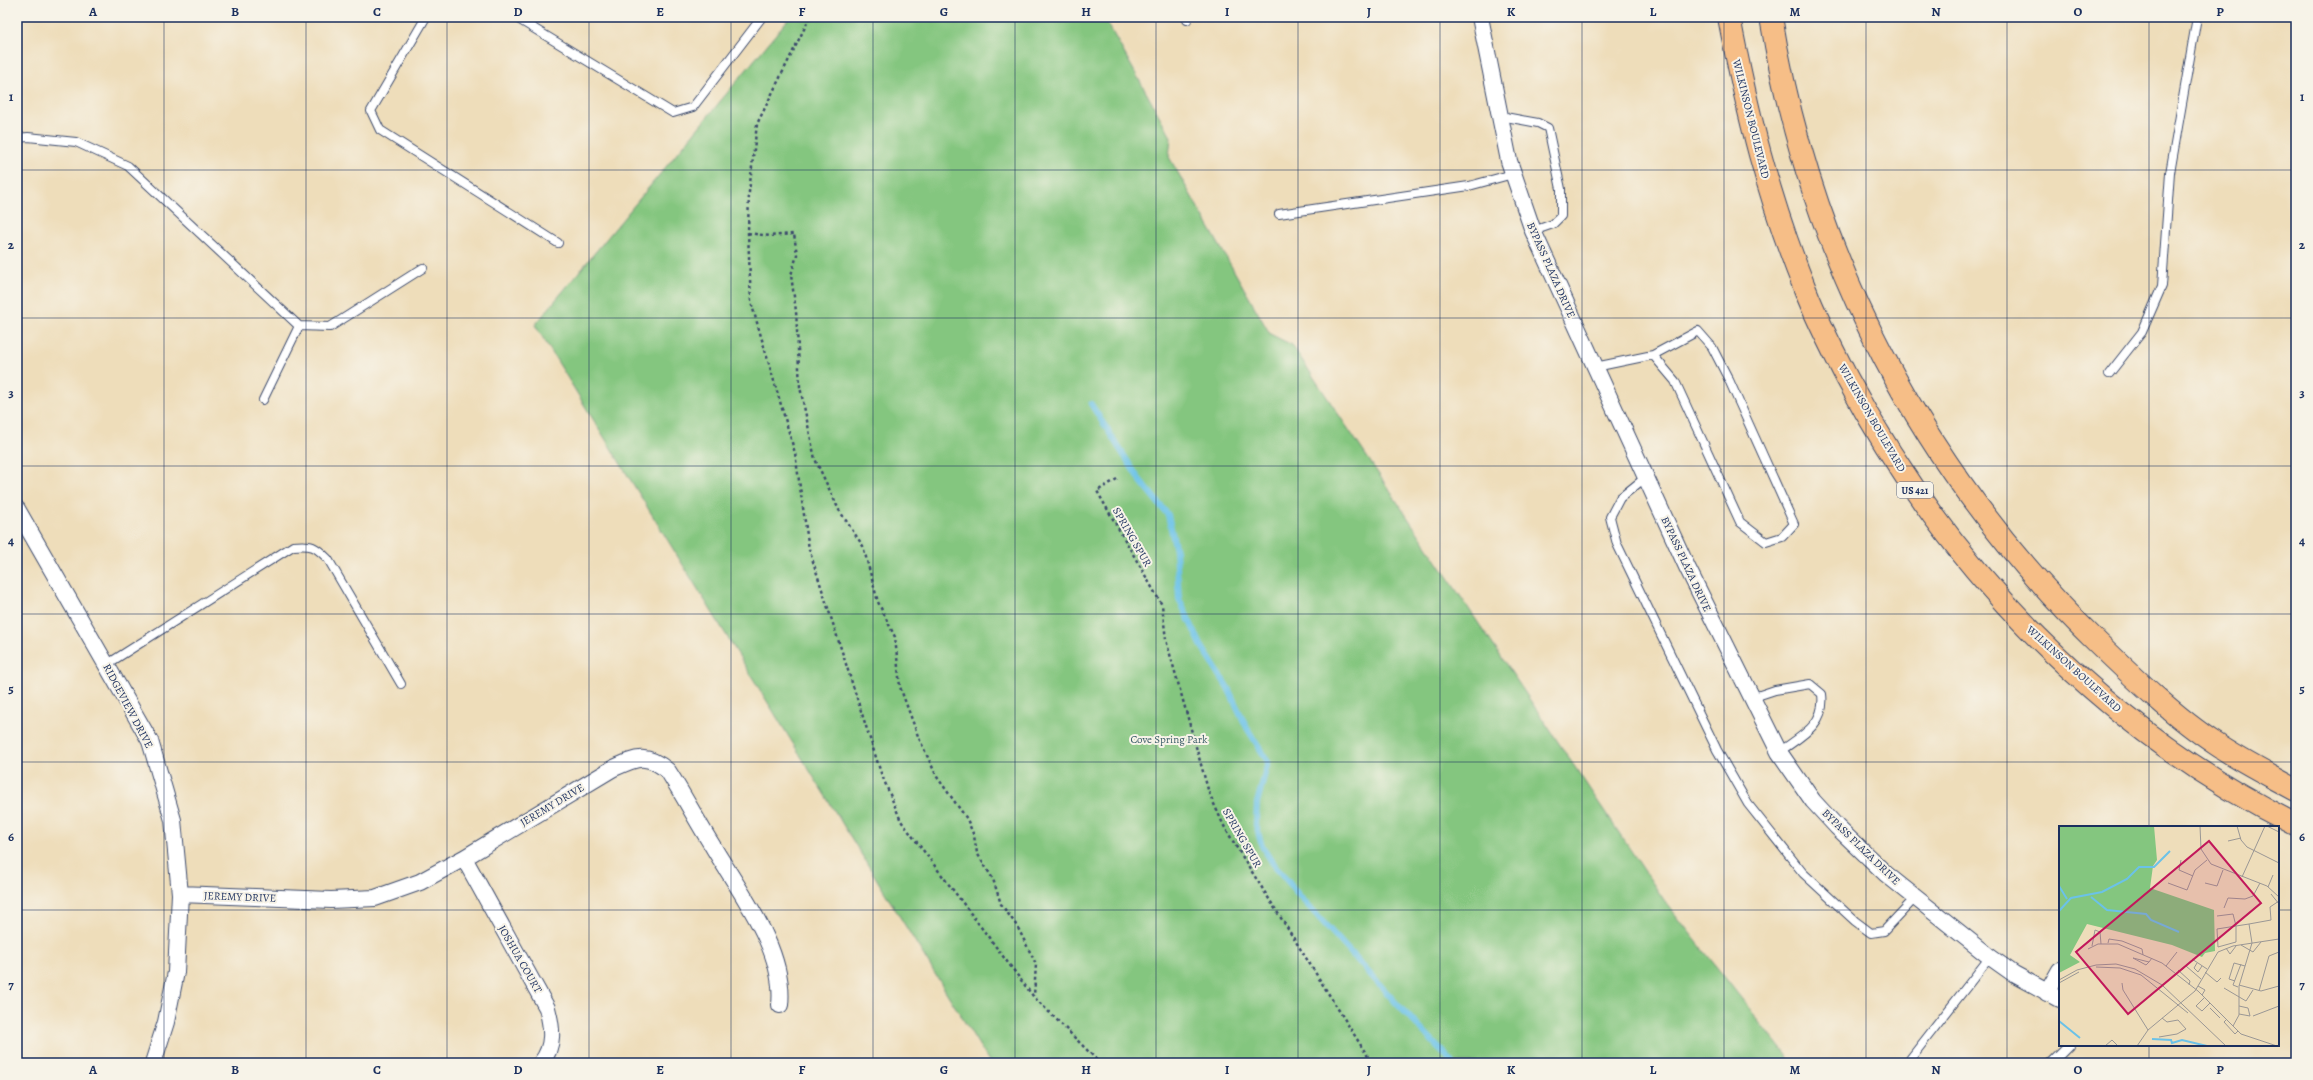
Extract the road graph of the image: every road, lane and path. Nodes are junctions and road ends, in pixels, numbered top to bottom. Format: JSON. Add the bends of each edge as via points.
{"nodes":[{"id":1,"x":426,"y":17,"type":"edge"},
{"id":2,"x":515,"y":17,"type":"edge"},
{"id":3,"x":762,"y":17,"type":"edge"},
{"id":4,"x":810,"y":17,"type":"edge"},
{"id":5,"x":1480,"y":17,"type":"edge"},
{"id":6,"x":1728,"y":17,"type":"edge"},
{"id":7,"x":1771,"y":17,"type":"edge"},
{"id":8,"x":2197,"y":17,"type":"edge"},
{"id":9,"x":1500,"y":116,"type":"junction"},
{"id":10,"x":17,"y":138,"type":"edge"},
{"id":11,"x":1513,"y":174,"type":"junction"},
{"id":12,"x":1279,"y":214,"type":"dead end"},
{"id":13,"x":1533,"y":231,"type":"junction"},
{"id":14,"x":748,"y":233,"type":"junction"},
{"id":15,"x":558,"y":243,"type":"dead end"},
{"id":16,"x":423,"y":268,"type":"dead end"},
{"id":17,"x":299,"y":326,"type":"junction"},
{"id":18,"x":1653,"y":355,"type":"junction"},
{"id":19,"x":1595,"y":366,"type":"junction"},
{"id":20,"x":2109,"y":374,"type":"dead end"},
{"id":21,"x":263,"y":400,"type":"dead end"},
{"id":22,"x":1646,"y":477,"type":"junction"},
{"id":23,"x":1117,"y":479,"type":"dead end"},
{"id":24,"x":17,"y":509,"type":"edge"},
{"id":25,"x":106,"y":665,"type":"junction"},
{"id":26,"x":401,"y":684,"type":"dead end"},
{"id":27,"x":1751,"y":698,"type":"junction"},
{"id":28,"x":1779,"y":752,"type":"junction"},
{"id":29,"x":2296,"y":790,"type":"edge"},
{"id":30,"x":2296,"y":825,"type":"edge"},
{"id":31,"x":464,"y":858,"type":"junction"},
{"id":32,"x":180,"y":894,"type":"junction"},
{"id":33,"x":1915,"y":898,"type":"junction"},
{"id":34,"x":1990,"y":957,"type":"junction"},
{"id":35,"x":2059,"y":974,"type":"edge"},
{"id":36,"x":1034,"y":996,"type":"junction"},
{"id":37,"x":2054,"y":996,"type":"edge"},
{"id":38,"x":780,"y":1005,"type":"dead end"},
{"id":39,"x":2068,"y":1046,"type":"edge"},
{"id":40,"x":153,"y":1063,"type":"edge"},
{"id":41,"x":541,"y":1063,"type":"edge"},
{"id":42,"x":1100,"y":1063,"type":"edge"},
{"id":43,"x":1372,"y":1063,"type":"edge"},
{"id":44,"x":1907,"y":1063,"type":"edge"},
{"id":45,"x":2051,"y":1063,"type":"edge"}],
"edges":[{"from":1,"to":15,"type":"lane","via":[[371,111],[380,130]]},
{"from":2,"to":3,"type":"lane","via":[[673,112],[693,107]]},
{"from":4,"to":14,"type":"path","via":[[757,124],[749,192]]},
{"from":5,"to":9,"type":"street","name":"BYPASS PLAZA DRIVE"},
{"from":6,"to":30,"type":"highway","name":"WILKINSON BOULEVARD","number":"US 421","via":[[1765,178],[1806,292],[1861,404],[1930,513],[2015,615],[2110,703],[2161,744],[2215,780]]},
{"from":7,"to":29,"type":"highway","via":[[1795,131],[1810,184],[1837,257],[1875,341],[1902,392],[1961,485],[2001,539],[2040,585],[2124,668],[2214,743]]},
{"from":8,"to":20,"type":"lane","via":[[2170,174],[2162,286],[2142,332]]},
{"from":9,"to":11,"type":"street","name":"BYPASS PLAZA DRIVE"},
{"from":9,"to":13,"type":"lane","via":[[1538,123],[1548,128],[1561,189],[1561,216],[1553,224]]},
{"from":10,"to":17,"type":"lane","via":[[76,142],[128,166]]},
{"from":11,"to":12,"type":"lane","via":[[1469,186]]},
{"from":11,"to":13,"type":"street","name":"BYPASS PLAZA DRIVE"},
{"from":13,"to":19,"type":"street","name":"BYPASS PLAZA DRIVE"},
{"from":14,"to":36,"type":"path","via":[[751,302],[795,454],[809,549],[881,773],[901,821]]},
{"from":14,"to":36,"type":"path","via":[[770,236],[794,234],[797,255],[791,275],[796,311],[800,388],[814,459],[839,510],[863,546],[878,602],[895,637],[900,687],[918,736],[937,777],[967,819],[977,853],[993,879],[1000,904],[1017,926],[1036,964]]},
{"from":16,"to":17,"type":"lane","via":[[330,327]]},
{"from":17,"to":21,"type":"lane"},
{"from":18,"to":18,"type":"lane","via":[[1675,381],[1740,522],[1766,542],[1782,537],[1794,524],[1736,394],[1712,347],[1698,331]]},
{"from":18,"to":19,"type":"lane"},
{"from":19,"to":22,"type":"street","name":"BYPASS PLAZA DRIVE"},
{"from":22,"to":27,"type":"street","name":"BYPASS PLAZA DRIVE"},
{"from":22,"to":33,"type":"lane","via":[[1620,498],[1610,517],[1617,544],[1717,750],[1748,804],[1803,873],[1871,933],[1884,932]]},
{"from":23,"to":43,"type":"path","name":"SPRING SPUR","via":[[1097,491],[1162,605],[1166,640],[1209,794],[1230,837]]},
{"from":24,"to":25,"type":"street","name":"RIDGEVIEW DRIVE"},
{"from":25,"to":26,"type":"lane","via":[[293,546],[307,545],[316,547],[328,559]]},
{"from":25,"to":32,"type":"street","name":"RIDGEVIEW DRIVE","via":[[150,741],[173,820]]},
{"from":27,"to":28,"type":"street","name":"BYPASS PLAZA DRIVE"},
{"from":27,"to":28,"type":"lane","via":[[1775,690],[1810,684],[1822,694],[1824,708],[1812,728]]},
{"from":28,"to":33,"type":"street","name":"BYPASS PLAZA DRIVE","via":[[1813,801],[1836,827]]},
{"from":31,"to":32,"type":"street","name":"JEREMY DRIVE","via":[[404,890],[375,898],[331,900]]},
{"from":31,"to":38,"type":"street","name":"JEREMY DRIVE","via":[[612,769],[634,759],[655,761],[668,772],[679,788],[763,932],[776,968]]},
{"from":31,"to":41,"type":"street","name":"JOSHUA COURT","via":[[547,1008],[552,1025],[552,1041],[547,1056]]},
{"from":32,"to":40,"type":"street","name":"RIDGEVIEW DRIVE","via":[[176,972],[166,1022]]},
{"from":33,"to":34,"type":"street","name":"BYPASS PLAZA DRIVE"},
{"from":34,"to":37,"type":"street","name":"BYPASS PLAZA DRIVE"},
{"from":34,"to":44,"type":"lane"},
{"from":35,"to":37,"type":"street"},
{"from":36,"to":42,"type":"path"},
{"from":39,"to":45,"type":"lane"}]}
